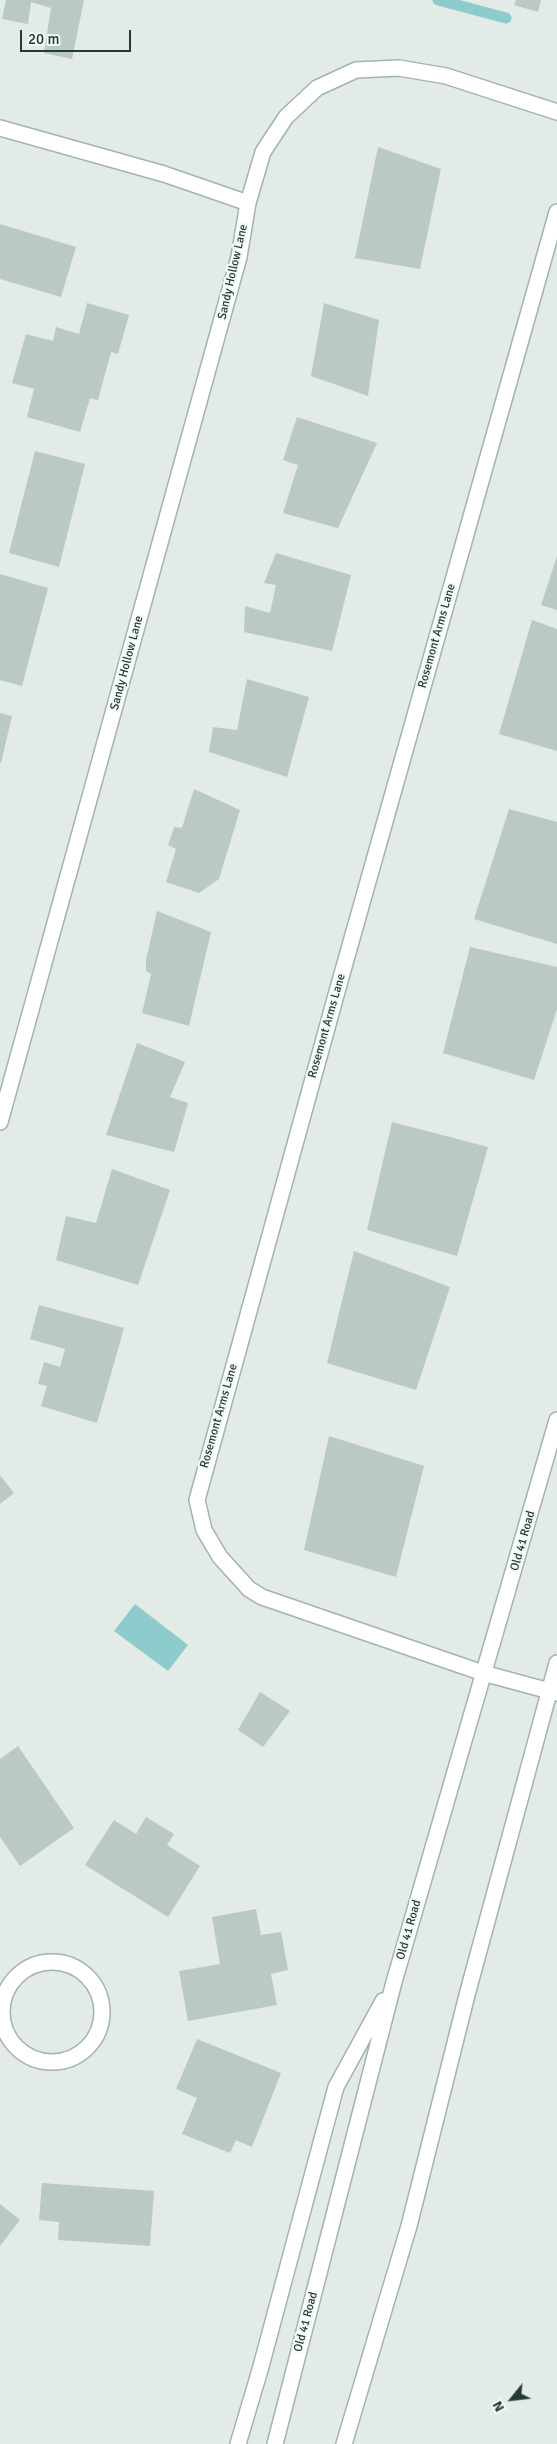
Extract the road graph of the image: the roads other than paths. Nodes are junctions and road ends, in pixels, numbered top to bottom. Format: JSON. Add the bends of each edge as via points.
{"nodes":[{"id":1,"x":557,"y":112,"type":"edge"},
{"id":2,"x":0,"y":128,"type":"edge"},
{"id":3,"x":248,"y":203,"type":"junction"},
{"id":4,"x":557,"y":212,"type":"edge"},
{"id":5,"x":0,"y":1122,"type":"edge"},
{"id":6,"x":557,"y":1420,"type":"edge"},
{"id":7,"x":557,"y":1662,"type":"edge"},
{"id":8,"x":483,"y":1673,"type":"junction"},
{"id":9,"x":553,"y":1692,"type":"edge"},
{"id":10,"x":6,"y":1982,"type":"edge"},
{"id":11,"x":394,"y":1982,"type":"junction"},
{"id":12,"x":238,"y":2444,"type":"edge"},
{"id":13,"x":274,"y":2444,"type":"edge"},
{"id":14,"x":344,"y":2444,"type":"edge"}],
"edges":[{"from":1,"to":3,"type":"street","name":"Sandy Hollow Lane","via":[[446,76],[399,68],[356,70],[317,88],[286,117],[263,152]]},
{"from":2,"to":3,"type":"street","via":[[164,174]]},
{"from":3,"to":5,"type":"street","name":"Sandy Hollow Lane","via":[[239,257]]},
{"from":4,"to":8,"type":"street","name":"Rosemont Arms Lane","via":[[197,1500],[204,1530],[220,1557],[249,1589],[262,1597]]},
{"from":6,"to":8,"type":"street","name":"Old 41 Road"},
{"from":7,"to":9,"type":"street"},
{"from":8,"to":9,"type":"street","name":"Rosemont Arms Lane"},
{"from":8,"to":11,"type":"street","name":"Old 41 Road"},
{"from":9,"to":14,"type":"street","via":[[466,1995],[409,2226]]},
{"from":10,"to":10,"type":"street","via":[[43,1962],[61,1962],[84,1973],[96,1986],[103,2009],[101,2027],[89,2048],[75,2058],[50,2063],[33,2059],[12,2043],[4,2028],[2,2010]]},
{"from":11,"to":12,"type":"street","via":[[336,2087]]},
{"from":11,"to":13,"type":"street","name":"Old 41 Road"}]}
